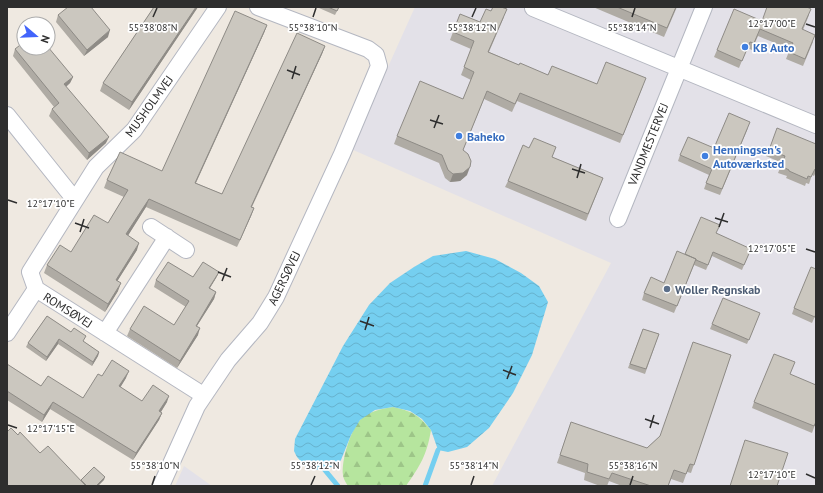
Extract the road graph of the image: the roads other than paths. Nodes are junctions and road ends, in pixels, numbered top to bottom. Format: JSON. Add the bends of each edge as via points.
{"nodes":[{"id":1,"x":218,"y":7,"type":"edge"},
{"id":2,"x":258,"y":7,"type":"edge"},
{"id":3,"x":704,"y":7,"type":"edge"},
{"id":4,"x":533,"y":8,"type":"edge"},
{"id":5,"x":678,"y":68,"type":"junction"},
{"id":6,"x":7,"y":115,"type":"edge"},
{"id":7,"x":816,"y":126,"type":"edge"},
{"id":8,"x":75,"y":200,"type":"junction"},
{"id":9,"x":618,"y":218,"type":"dead end"},
{"id":10,"x":152,"y":227,"type":"dead end"},
{"id":11,"x":167,"y":237,"type":"junction"},
{"id":12,"x":186,"y":250,"type":"dead end"},
{"id":13,"x":36,"y":289,"type":"junction"},
{"id":14,"x":7,"y":333,"type":"edge"},
{"id":15,"x":105,"y":333,"type":"junction"},
{"id":16,"x":203,"y":396,"type":"junction"},
{"id":17,"x":161,"y":486,"type":"edge"}],
"edges":[{"from":1,"to":8,"type":"street","name":"MUSHOLMVEJ","via":[[134,130],[96,167]]},
{"from":2,"to":16,"type":"street","name":"AGERSØVEJ","via":[[368,49],[376,55],[379,66],[342,154],[276,297],[260,323],[228,360]]},
{"from":3,"to":5,"type":"street","name":"VANDMESTERVEJ"},
{"from":4,"to":5,"type":"street"},
{"from":5,"to":7,"type":"street"},
{"from":5,"to":9,"type":"street","name":"VANDMESTERVEJ"},
{"from":6,"to":8,"type":"street"},
{"from":8,"to":13,"type":"street","name":"MUSHOLMVEJ","via":[[30,272]]},
{"from":10,"to":11,"type":"street"},
{"from":11,"to":12,"type":"street"},
{"from":11,"to":15,"type":"street","name":"ROMSØVEJ"},
{"from":13,"to":14,"type":"street","name":"ROMSØVEJ"},
{"from":13,"to":15,"type":"street","name":"ROMSØVEJ"},
{"from":15,"to":16,"type":"street","name":"ROMSØVEJ"},
{"from":16,"to":17,"type":"street","name":"AGERSØVEJ"}]}
